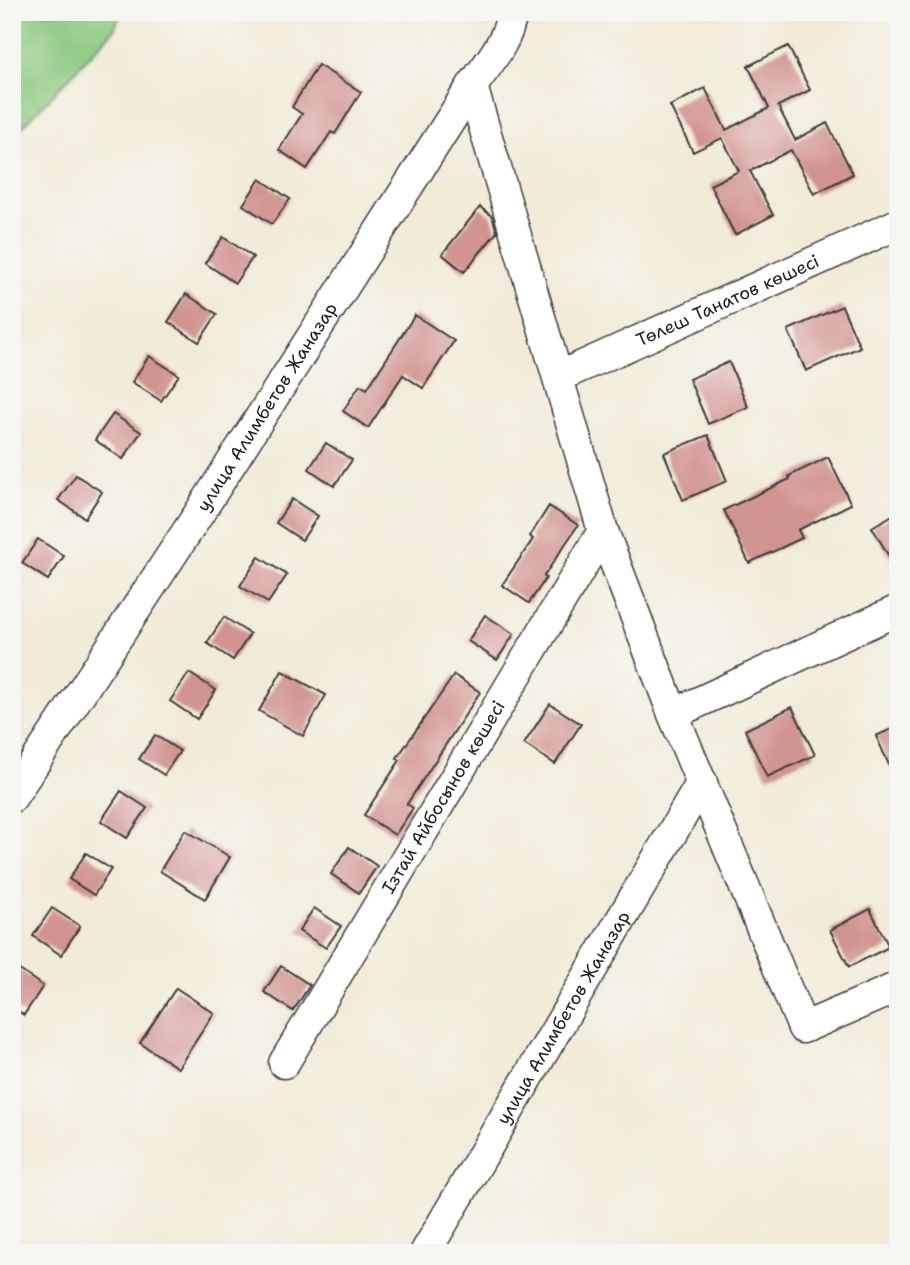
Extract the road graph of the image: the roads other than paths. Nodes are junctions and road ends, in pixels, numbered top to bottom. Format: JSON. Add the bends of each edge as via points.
{"nodes":[{"id":1,"x":512,"y":12,"type":"edge"},
{"id":2,"x":472,"y":86,"type":"junction"},
{"id":3,"x":898,"y":224,"type":"edge"},
{"id":4,"x":558,"y":377,"type":"junction"},
{"id":5,"x":603,"y":531,"type":"junction"},
{"id":6,"x":898,"y":611,"type":"edge"},
{"id":7,"x":673,"y":714,"type":"junction"},
{"id":8,"x":702,"y":782,"type":"junction"},
{"id":9,"x":12,"y":797,"type":"edge"},
{"id":10,"x":898,"y":987,"type":"edge"},
{"id":11,"x":284,"y":1063,"type":"dead end"},
{"id":12,"x":425,"y":1253,"type":"edge"}],
"edges":[{"from":1,"to":2,"type":"street","name":"улица Алимбетов Жаназар","via":[[510,28]]},
{"from":2,"to":4,"type":"street"},
{"from":2,"to":9,"type":"street","name":"улица Алимбетов Жаназар"},
{"from":3,"to":4,"type":"street","name":"Төлеш Танатов көшесі"},
{"from":4,"to":5,"type":"street"},
{"from":5,"to":7,"type":"street"},
{"from":5,"to":11,"type":"street","name":"Ізтай Айбосынов көшесі"},
{"from":6,"to":7,"type":"street"},
{"from":7,"to":8,"type":"street"},
{"from":8,"to":10,"type":"street","via":[[803,1028]]},
{"from":8,"to":12,"type":"street","name":"улица Алимбетов Жаназар"}]}
